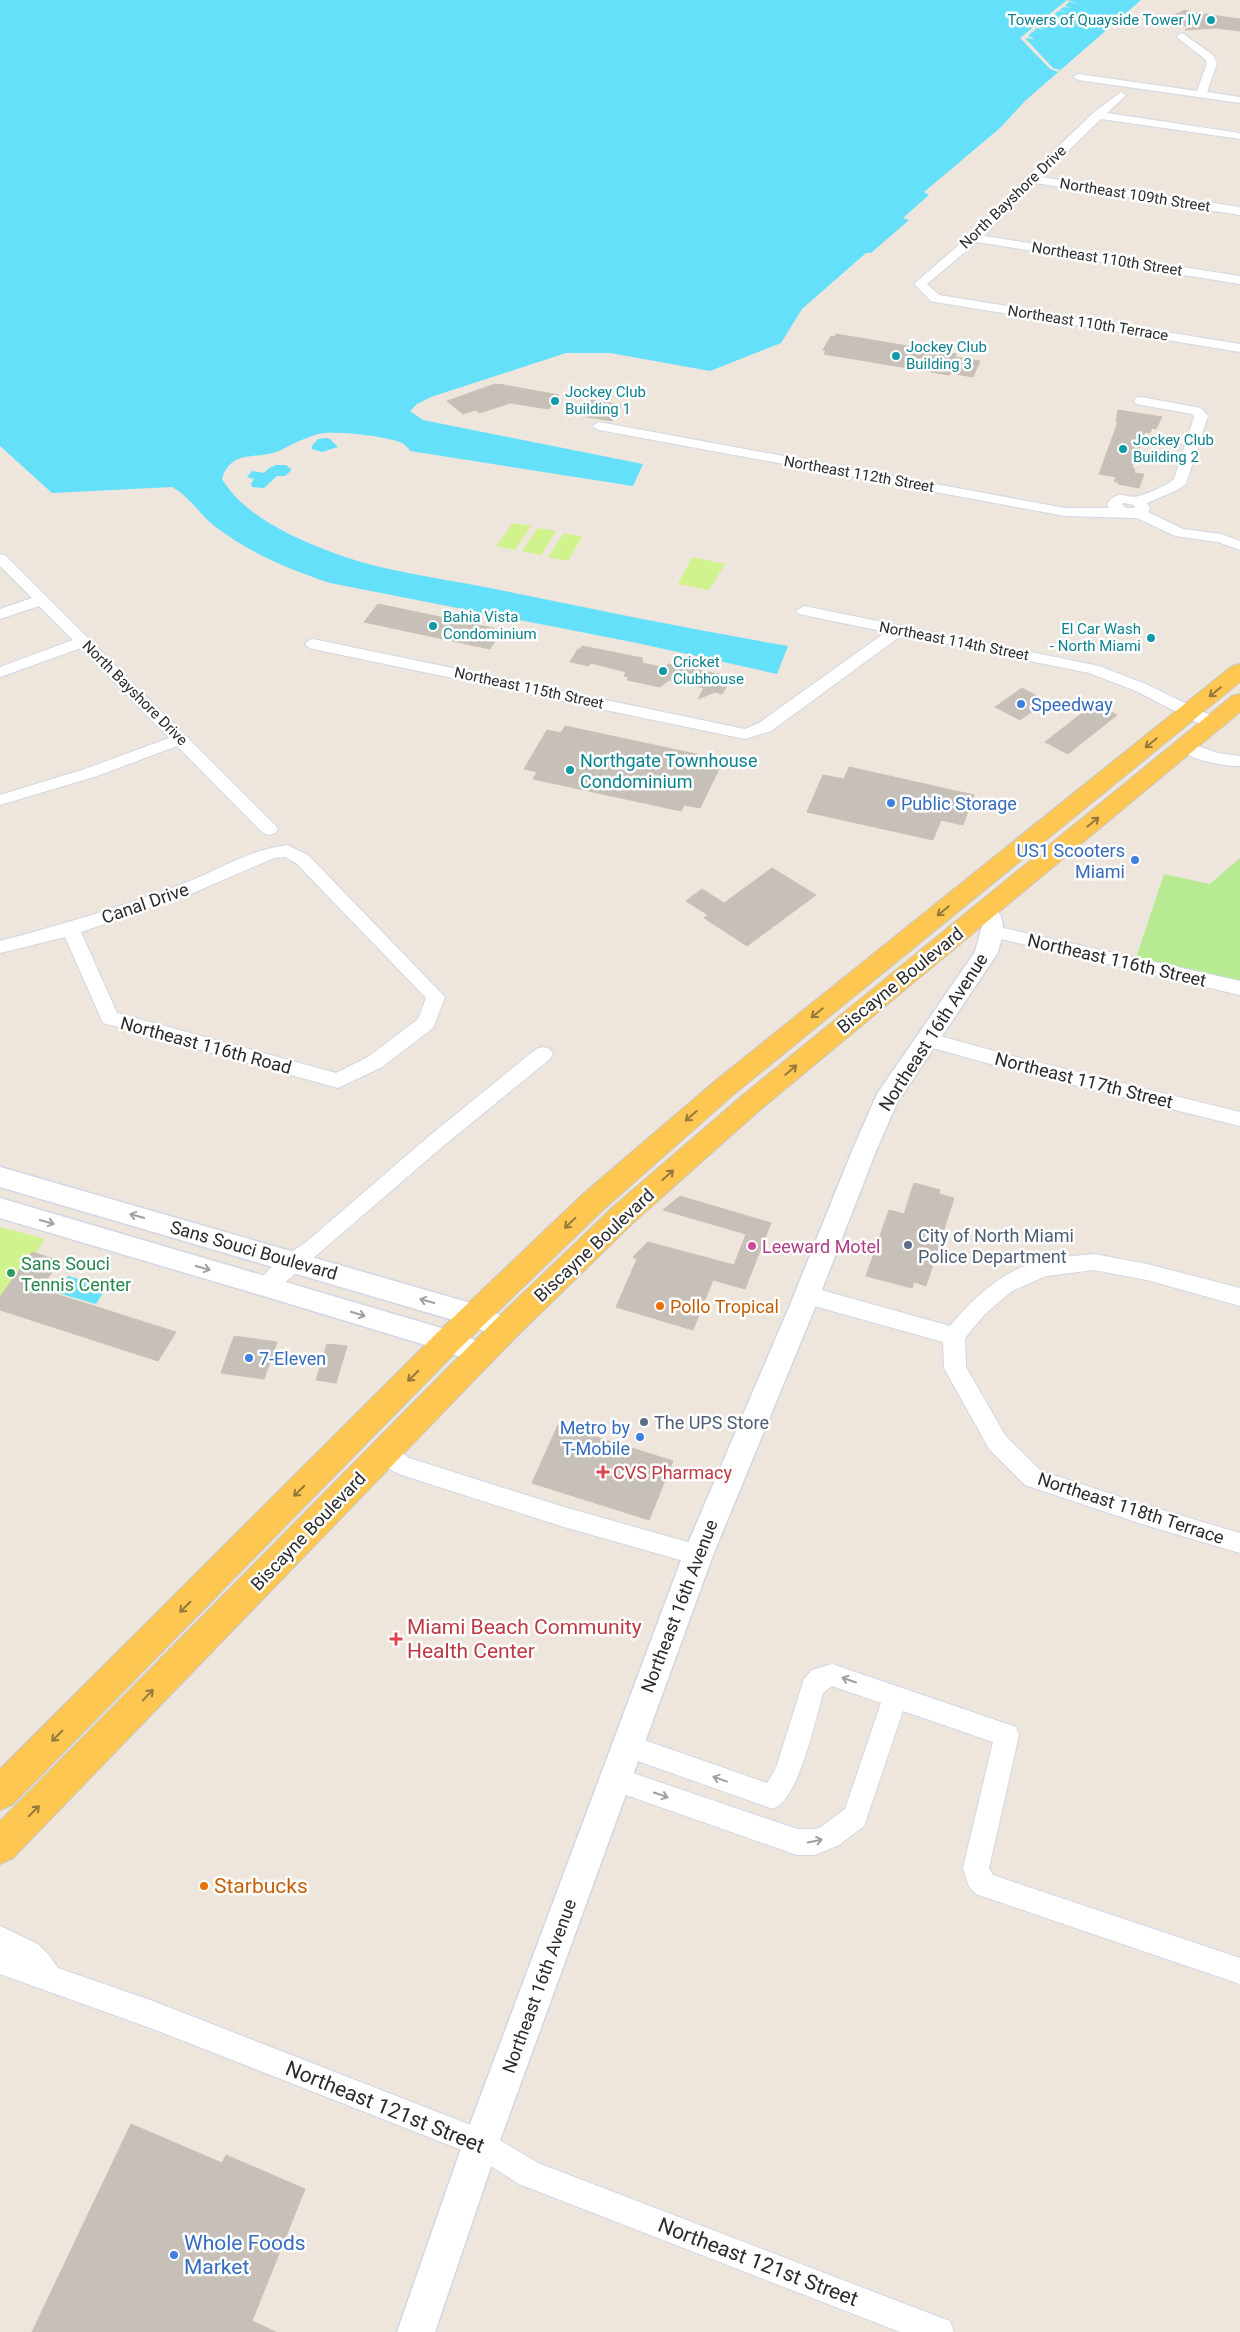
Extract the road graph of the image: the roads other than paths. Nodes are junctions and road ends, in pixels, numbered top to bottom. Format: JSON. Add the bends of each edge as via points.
{"nodes":[{"id":1,"x":1175,"y":32,"type":"dead end"},
{"id":2,"x":1078,"y":77,"type":"dead end"},
{"id":3,"x":1201,"y":94,"type":"junction"},
{"id":4,"x":1121,"y":95,"type":"dead end"},
{"id":5,"x":1240,"y":100,"type":"edge"},
{"id":6,"x":1096,"y":115,"type":"junction"},
{"id":7,"x":1240,"y":136,"type":"edge"},
{"id":8,"x":1031,"y":179,"type":"junction"},
{"id":9,"x":1240,"y":210,"type":"edge"},
{"id":10,"x":976,"y":236,"type":"junction"},
{"id":11,"x":1240,"y":274,"type":"edge"},
{"id":12,"x":1240,"y":280,"type":"edge"},
{"id":13,"x":935,"y":298,"type":"joint"},
{"id":14,"x":1240,"y":348,"type":"edge"},
{"id":15,"x":1141,"y":401,"type":"dead end"},
{"id":16,"x":599,"y":426,"type":"dead end"},
{"id":17,"x":1139,"y":507,"type":"junction"},
{"id":18,"x":1240,"y":535,"type":"edge"},
{"id":19,"x":1221,"y":538,"type":"junction"},
{"id":20,"x":1240,"y":546,"type":"edge"},
{"id":21,"x":0,"y":558,"type":"edge"},
{"id":22,"x":42,"y":600,"type":"junction"},
{"id":23,"x":804,"y":611,"type":"dead end"},
{"id":24,"x":0,"y":614,"type":"edge"},
{"id":25,"x":899,"y":630,"type":"junction"},
{"id":26,"x":83,"y":642,"type":"junction"},
{"id":27,"x":313,"y":644,"type":"dead end"},
{"id":28,"x":1240,"y":671,"type":"edge"},
{"id":29,"x":0,"y":672,"type":"edge"},
{"id":30,"x":1240,"y":701,"type":"edge"},
{"id":31,"x":1190,"y":712,"type":"junction"},
{"id":32,"x":1212,"y":723,"type":"junction"},
{"id":33,"x":180,"y":739,"type":"junction"},
{"id":34,"x":1185,"y":746,"type":"junction"},
{"id":35,"x":1240,"y":761,"type":"edge"},
{"id":36,"x":0,"y":800,"type":"edge"},
{"id":37,"x":270,"y":829,"type":"dead end"},
{"id":38,"x":983,"y":878,"type":"junction"},
{"id":39,"x":990,"y":921,"type":"junction"},
{"id":40,"x":71,"y":929,"type":"junction"},
{"id":41,"x":0,"y":947,"type":"edge"},
{"id":42,"x":1240,"y":988,"type":"edge"},
{"id":43,"x":929,"y":1040,"type":"junction"},
{"id":44,"x":543,"y":1054,"type":"dead end"},
{"id":45,"x":338,"y":1081,"type":"joint"},
{"id":46,"x":1240,"y":1119,"type":"edge"},
{"id":47,"x":0,"y":1177,"type":"edge"},
{"id":48,"x":0,"y":1208,"type":"edge"},
{"id":49,"x":293,"y":1262,"type":"junction"},
{"id":50,"x":268,"y":1286,"type":"junction"},
{"id":51,"x":807,"y":1294,"type":"junction"},
{"id":52,"x":1240,"y":1297,"type":"edge"},
{"id":53,"x":474,"y":1315,"type":"junction"},
{"id":54,"x":505,"y":1329,"type":"junction"},
{"id":55,"x":954,"y":1336,"type":"junction"},
{"id":56,"x":448,"y":1341,"type":"junction"},
{"id":57,"x":481,"y":1354,"type":"junction"},
{"id":58,"x":384,"y":1452,"type":"junction"},
{"id":59,"x":1240,"y":1543,"type":"edge"},
{"id":60,"x":698,"y":1554,"type":"junction"},
{"id":61,"x":226,"y":1565,"type":"junction"},
{"id":62,"x":194,"y":1648,"type":"junction"},
{"id":63,"x":895,"y":1697,"type":"junction"},
{"id":64,"x":627,"y":1746,"type":"junction"},
{"id":65,"x":615,"y":1779,"type":"junction"},
{"id":66,"x":745,"y":1788,"type":"junction"},
{"id":67,"x":0,"y":1793,"type":"edge"},
{"id":68,"x":735,"y":1820,"type":"junction"},
{"id":69,"x":0,"y":1846,"type":"edge"},
{"id":70,"x":0,"y":1939,"type":"edge"},
{"id":71,"x":0,"y":1960,"type":"edge"},
{"id":72,"x":1240,"y":1971,"type":"edge"},
{"id":73,"x":49,"y":1978,"type":"junction"},
{"id":74,"x":481,"y":2143,"type":"junction"},
{"id":75,"x":416,"y":2332,"type":"edge"},
{"id":76,"x":939,"y":2332,"type":"edge"}],
"edges":[{"from":1,"to":3,"type":"street","via":[[1209,57],[1212,63]]},
{"from":2,"to":3,"type":"street"},
{"from":3,"to":5,"type":"street"},
{"from":4,"to":6,"type":"street","name":"North Bayshore Drive"},
{"from":6,"to":7,"type":"street"},
{"from":6,"to":8,"type":"street","name":"North Bayshore Drive"},
{"from":8,"to":9,"type":"street","name":"Northeast 109th Street"},
{"from":8,"to":10,"type":"street","name":"North Bayshore Drive"},
{"from":10,"to":11,"type":"street","name":"Northeast 110th Street"},
{"from":10,"to":12,"type":"street","name":"Northeast 110th Street"},
{"from":10,"to":13,"type":"street","name":"North Bayshore Drive","via":[[920,284]]},
{"from":13,"to":14,"type":"street","name":"Northeast 110th Terrace"},
{"from":15,"to":17,"type":"street","via":[[1196,411],[1202,416],[1181,481]]},
{"from":16,"to":17,"type":"street","name":"Northeast 112th Street","via":[[1065,512],[1121,512],[1114,504],[1131,498]]},
{"from":17,"to":19,"type":"street","via":[[1162,526],[1180,533]]},
{"from":18,"to":19,"type":"street"},
{"from":19,"to":20,"type":"street"},
{"from":21,"to":22,"type":"street","name":"North Bayshore Drive"},
{"from":22,"to":24,"type":"street"},
{"from":22,"to":26,"type":"street","name":"North Bayshore Drive"},
{"from":23,"to":25,"type":"street","name":"Northeast 114th Street"},
{"from":25,"to":27,"type":"street","name":"Northeast 115th Street","via":[[765,727],[745,734]]},
{"from":25,"to":31,"type":"street","name":"Northeast 114th Street","via":[[1093,669],[1122,679]]},
{"from":26,"to":29,"type":"street"},
{"from":26,"to":33,"type":"street","name":"North Bayshore Drive"},
{"from":28,"to":31,"type":"main road","name":"Biscayne Boulevard","one_way":true},
{"from":30,"to":32,"type":"main road","name":"Biscayne Boulevard"},
{"from":31,"to":32,"type":"street","name":"Northeast 114th Street"},
{"from":31,"to":38,"type":"main road","name":"Biscayne Boulevard","one_way":true},
{"from":32,"to":34,"type":"main road","name":"Biscayne Boulevard"},
{"from":33,"to":36,"type":"street","via":[[75,778]]},
{"from":33,"to":37,"type":"street","name":"North Bayshore Drive"},
{"from":34,"to":35,"type":"street","via":[[1205,755]]},
{"from":39,"to":34,"type":"main road","name":"Biscayne Boulevard","one_way":true},
{"from":38,"to":39,"type":"main road","via":[[978,896]]},
{"from":38,"to":53,"type":"main road","name":"Biscayne Boulevard","one_way":true,"via":[[696,1112],[594,1201]]},
{"from":39,"to":42,"type":"street","name":"Northeast 116th Street"},
{"from":39,"to":43,"type":"street","name":"Northeast 16th Avenue","via":[[986,954]]},
{"from":54,"to":39,"type":"main road","name":"Biscayne Boulevard","one_way":true,"via":[[624,1214],[709,1138]]},
{"from":40,"to":41,"type":"street","name":"Canal Drive"},
{"from":40,"to":45,"type":"street","name":"Northeast 116th Road","via":[[110,1018]]},
{"from":40,"to":45,"type":"street","name":"Canal Drive","via":[[187,889],[271,853],[287,851],[302,859],[436,997],[426,1023],[375,1062]]},
{"from":43,"to":46,"type":"street","name":"Northeast 117th Street"},
{"from":43,"to":51,"type":"street","name":"Northeast 16th Avenue","via":[[881,1110]]},
{"from":44,"to":49,"type":"street"},
{"from":49,"to":47,"type":"street","name":"Sans Souci Boulevard","one_way":true},
{"from":48,"to":50,"type":"street","name":"Sans Souci Boulevard","one_way":true},
{"from":49,"to":50,"type":"street"},
{"from":53,"to":49,"type":"street","name":"Sans Souci Boulevard","one_way":true},
{"from":50,"to":56,"type":"street","name":"Sans Souci Boulevard","one_way":true},
{"from":51,"to":55,"type":"street"},
{"from":51,"to":60,"type":"street","name":"Northeast 16th Avenue"},
{"from":52,"to":55,"type":"street","via":[[1147,1272],[1094,1262],[1044,1268],[1005,1285],[977,1308]]},
{"from":53,"to":54,"type":"street","name":"Sans Souci Boulevard"},
{"from":53,"to":56,"type":"main road","name":"Biscayne Boulevard"},
{"from":54,"to":57,"type":"main road","name":"Biscayne Boulevard"},
{"from":55,"to":59,"type":"street","name":"Northeast 118th Terrace","via":[[955,1368],[997,1442],[1033,1478]]},
{"from":56,"to":57,"type":"street","name":"Sans Souci Boulevard"},
{"from":56,"to":61,"type":"main road","name":"Biscayne Boulevard","one_way":true},
{"from":57,"to":58,"type":"main road","name":"Biscayne Boulevard"},
{"from":58,"to":60,"type":"street","via":[[402,1465],[555,1514]]},
{"from":58,"to":62,"type":"main road","name":"Biscayne Boulevard"},
{"from":60,"to":64,"type":"street","name":"Northeast 16th Avenue"},
{"from":61,"to":62,"type":"main road","via":[[217,1603]]},
{"from":61,"to":67,"type":"main road","name":"Biscayne Boulevard","one_way":true},
{"from":69,"to":62,"type":"main road","name":"Biscayne Boulevard","one_way":true},
{"from":63,"to":66,"type":"street","one_way":true,"via":[[832,1675],[821,1678],[813,1687],[787,1773],[773,1798]]},
{"from":68,"to":63,"type":"street","one_way":true,"via":[[797,1842],[815,1842],[844,1828],[855,1817]]},
{"from":63,"to":72,"type":"street","via":[[1007,1735],[976,1868],[978,1878],[985,1885]]},
{"from":64,"to":65,"type":"street","name":"Northeast 16th Avenue"},
{"from":66,"to":64,"type":"street","one_way":true},
{"from":65,"to":68,"type":"street","one_way":true},
{"from":65,"to":74,"type":"street","name":"Northeast 16th Avenue"},
{"from":66,"to":68,"type":"street"},
{"from":70,"to":73,"type":"street","via":[[28,1952],[39,1961]]},
{"from":71,"to":73,"type":"street","name":"Northeast 121st Street"},
{"from":73,"to":74,"type":"street","name":"Northeast 121st Street","via":[[153,2015]]},
{"from":74,"to":75,"type":"street","name":"Northeast 16th Avenue"},
{"from":74,"to":76,"type":"street","name":"Northeast 121st Street","via":[[529,2174]]}]}
